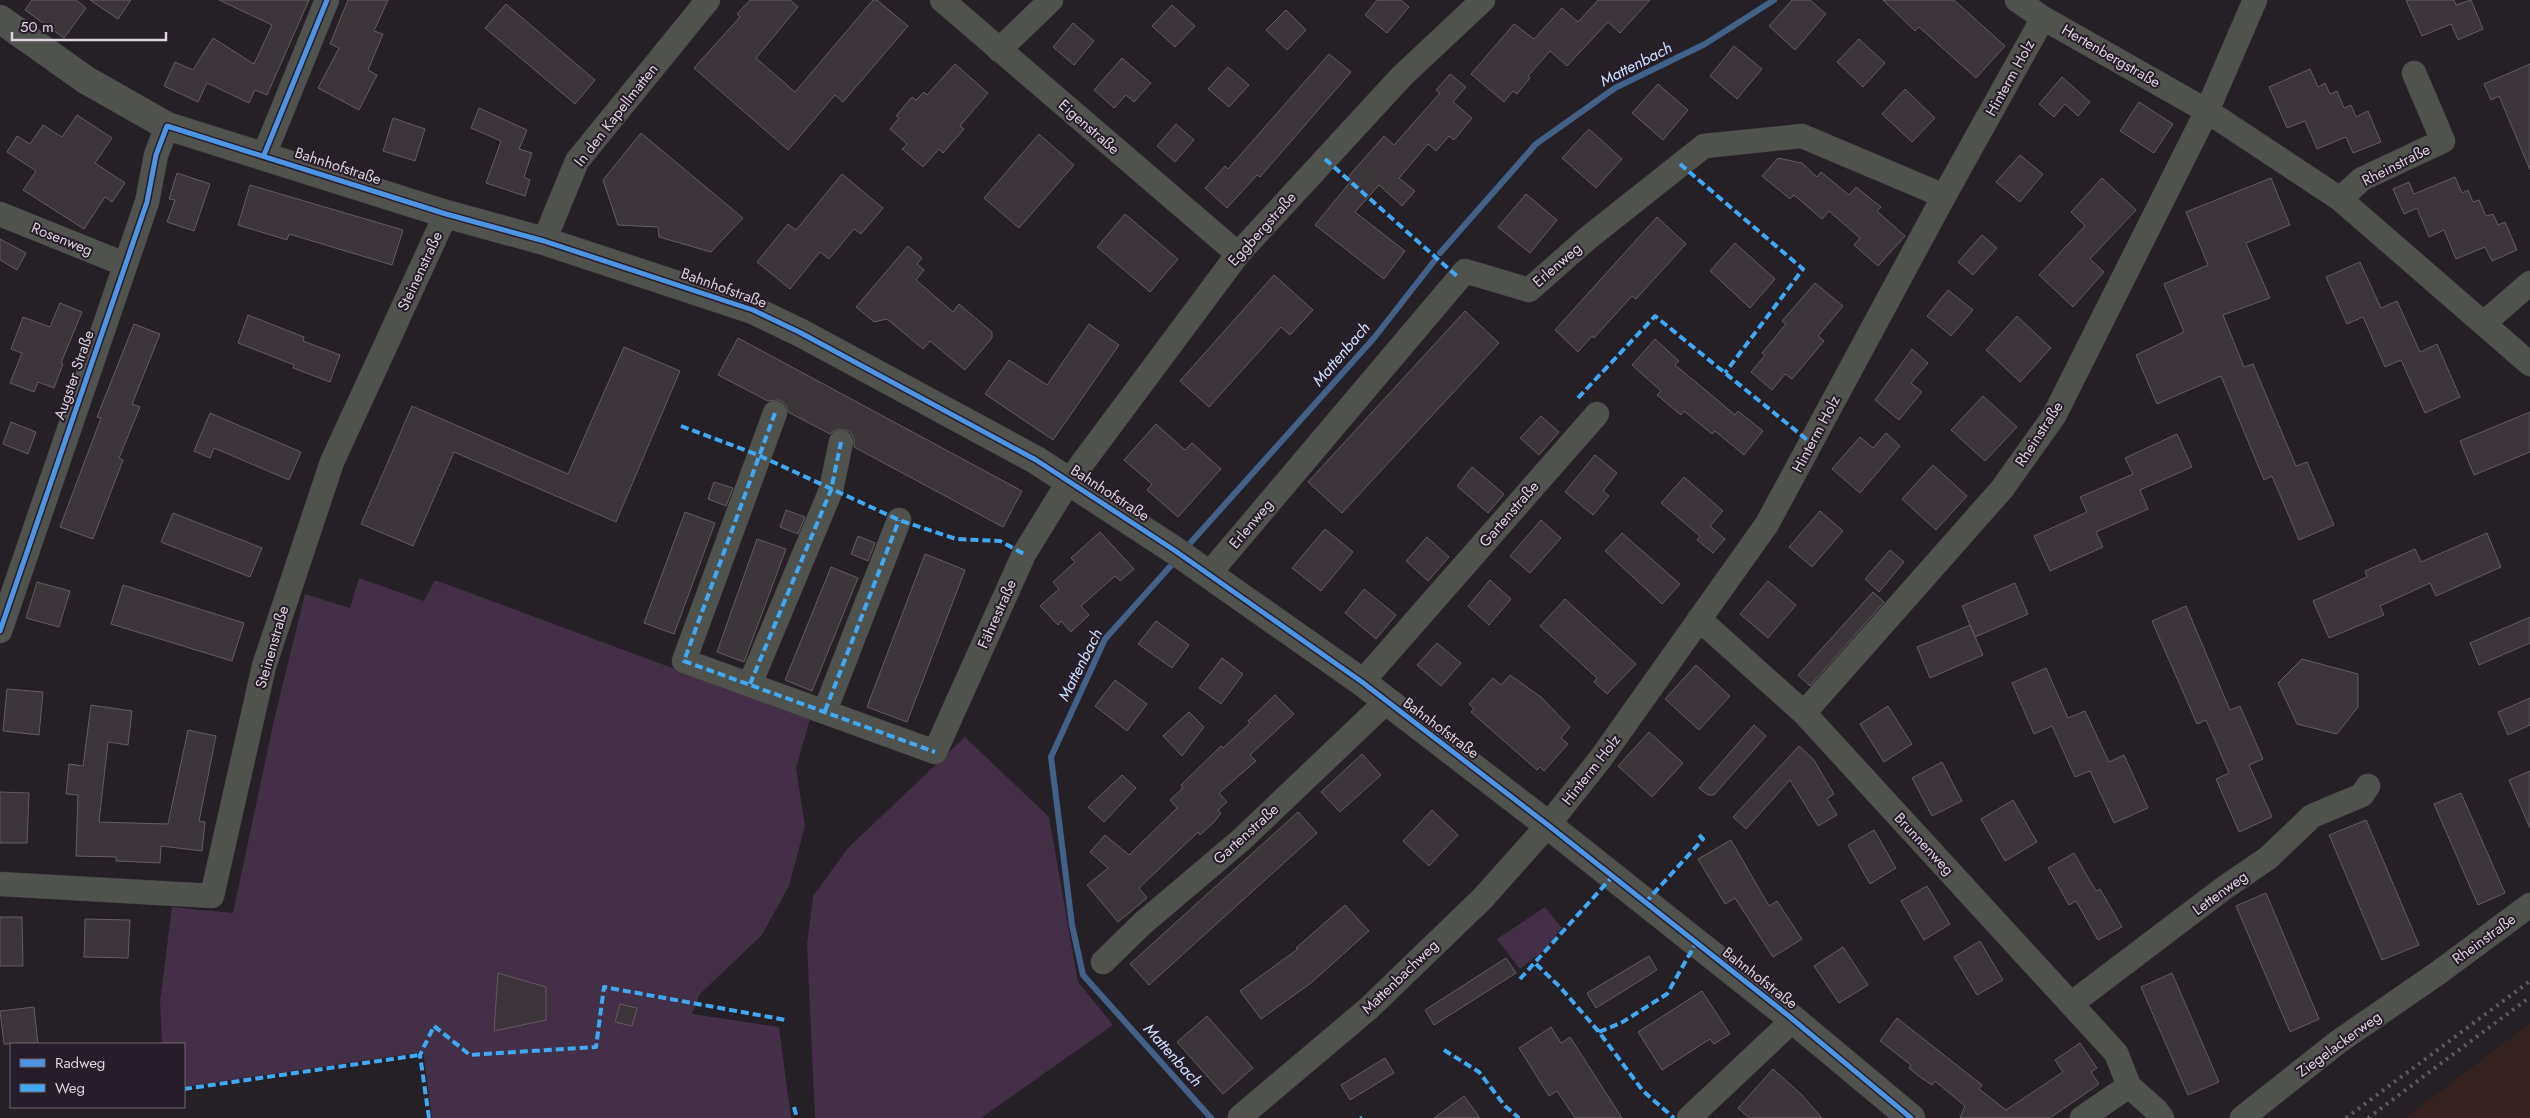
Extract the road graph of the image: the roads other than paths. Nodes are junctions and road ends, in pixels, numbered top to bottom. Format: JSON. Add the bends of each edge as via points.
{"nodes":[{"id":1,"x":327,"y":0,"type":"edge"},
{"id":2,"x":708,"y":0,"type":"edge"},
{"id":3,"x":942,"y":0,"type":"edge"},
{"id":4,"x":1051,"y":0,"type":"edge"},
{"id":5,"x":1483,"y":0,"type":"edge"},
{"id":6,"x":2017,"y":0,"type":"edge"},
{"id":7,"x":2254,"y":0,"type":"edge"},
{"id":8,"x":2044,"y":18,"type":"junction"},
{"id":9,"x":0,"y":19,"type":"edge"},
{"id":10,"x":999,"y":50,"type":"junction"},
{"id":11,"x":2414,"y":73,"type":"dead end"},
{"id":12,"x":2207,"y":111,"type":"junction"},
{"id":13,"x":167,"y":126,"type":"junction"},
{"id":14,"x":264,"y":155,"type":"junction"},
{"id":15,"x":1944,"y":196,"type":"junction"},
{"id":16,"x":2340,"y":199,"type":"junction"},
{"id":17,"x":0,"y":214,"type":"edge"},
{"id":18,"x":446,"y":214,"type":"junction"},
{"id":19,"x":544,"y":241,"type":"junction"},
{"id":20,"x":1238,"y":254,"type":"junction"},
{"id":21,"x":124,"y":264,"type":"junction"},
{"id":22,"x":2530,"y":283,"type":"edge"},
{"id":23,"x":2484,"y":323,"type":"junction"},
{"id":24,"x":2530,"y":364,"type":"edge"},
{"id":25,"x":775,"y":413,"type":"dead end"},
{"id":26,"x":1597,"y":414,"type":"dead end"},
{"id":27,"x":842,"y":442,"type":"dead end"},
{"id":28,"x":1069,"y":481,"type":"junction"},
{"id":29,"x":899,"y":520,"type":"dead end"},
{"id":30,"x":1192,"y":564,"type":"junction"},
{"id":31,"x":1699,"y":620,"type":"junction"},
{"id":32,"x":0,"y":631,"type":"edge"},
{"id":33,"x":1362,"y":682,"type":"junction"},
{"id":34,"x":750,"y":684,"type":"junction"},
{"id":35,"x":1386,"y":702,"type":"junction"},
{"id":36,"x":824,"y":711,"type":"junction"},
{"id":37,"x":1804,"y":713,"type":"junction"},
{"id":38,"x":2368,"y":786,"type":"dead end"},
{"id":39,"x":1548,"y":824,"type":"junction"},
{"id":40,"x":0,"y":884,"type":"edge"},
{"id":41,"x":2530,"y":905,"type":"edge"},
{"id":42,"x":1103,"y":962,"type":"dead end"},
{"id":43,"x":2438,"y":973,"type":"joint"},
{"id":44,"x":2071,"y":1004,"type":"junction"},
{"id":45,"x":1793,"y":1020,"type":"junction"},
{"id":46,"x":2129,"y":1086,"type":"junction"},
{"id":47,"x":1240,"y":1117,"type":"edge"},
{"id":48,"x":1689,"y":1118,"type":"edge"},
{"id":49,"x":1911,"y":1118,"type":"edge"},
{"id":50,"x":2082,"y":1118,"type":"edge"},
{"id":51,"x":2162,"y":1118,"type":"edge"},
{"id":52,"x":2242,"y":1118,"type":"edge"}],
"edges":[{"from":1,"to":14,"type":"street"},
{"from":2,"to":19,"type":"street","name":"In den Kapellmatten","via":[[577,161]]},
{"from":3,"to":10,"type":"street","name":"Eigenstraße"},
{"from":4,"to":10,"type":"street"},
{"from":5,"to":20,"type":"street","name":"Eggbergstraße","via":[[1402,76]]},
{"from":6,"to":8,"type":"street","name":"Hertenbergstraße"},
{"from":7,"to":12,"type":"street","name":"Rheinstraße"},
{"from":8,"to":12,"type":"street","name":"Hertenbergstraße"},
{"from":8,"to":15,"type":"street","name":"Hinterm Holz"},
{"from":9,"to":13,"type":"street","name":"Bahnhofstraße","via":[[86,80]]},
{"from":10,"to":20,"type":"street","name":"Eigenstraße"},
{"from":11,"to":16,"type":"street","name":"Rheinstraße","via":[[2443,142],[2362,179]]},
{"from":12,"to":16,"type":"street"},
{"from":12,"to":37,"type":"street","name":"Rheinstraße","via":[[2054,416],[2002,489]]},
{"from":13,"to":14,"type":"street","name":"Bahnhofstraße"},
{"from":13,"to":21,"type":"street","name":"Augster Straße","via":[[156,155],[147,202]]},
{"from":14,"to":18,"type":"street","name":"Bahnhofstraße"},
{"from":15,"to":30,"type":"street","name":"Erlenweg","via":[[1802,136],[1704,146],[1588,238],[1529,290],[1464,271]]},
{"from":15,"to":31,"type":"street","name":"Hinterm Holz","via":[[1767,524]]},
{"from":16,"to":23,"type":"street"},
{"from":17,"to":21,"type":"street","name":"Rosenweg"},
{"from":18,"to":19,"type":"street","name":"Bahnhofstraße"},
{"from":18,"to":40,"type":"street","name":"Steinenstraße","via":[[332,462],[264,666],[212,896]]},
{"from":19,"to":28,"type":"street","name":"Bahnhofstraße","via":[[753,310],[1036,460]]},
{"from":20,"to":28,"type":"street","name":"Eggbergstraße"},
{"from":21,"to":32,"type":"street","name":"Augster Straße"},
{"from":22,"to":23,"type":"street"},
{"from":23,"to":24,"type":"street"},
{"from":25,"to":34,"type":"street","via":[[684,661]]},
{"from":26,"to":33,"type":"street","name":"Gartenstraße"},
{"from":27,"to":34,"type":"street","via":[[831,490]]},
{"from":28,"to":30,"type":"street","name":"Bahnhofstraße"},
{"from":28,"to":36,"type":"street","name":"Fährestraße","via":[[1024,554],[935,752]]},
{"from":29,"to":36,"type":"street"},
{"from":30,"to":33,"type":"street","name":"Bahnhofstraße"},
{"from":31,"to":37,"type":"street","name":"Brunnenweg"},
{"from":31,"to":39,"type":"street","name":"Hinterm Holz","via":[[1601,758]]},
{"from":33,"to":35,"type":"street","name":"Bahnhofstraße"},
{"from":34,"to":36,"type":"street"},
{"from":35,"to":39,"type":"street","name":"Bahnhofstraße"},
{"from":35,"to":42,"type":"street","name":"Gartenstraße","via":[[1242,840],[1142,923]]},
{"from":37,"to":44,"type":"street","name":"Brunnenweg"},
{"from":38,"to":44,"type":"street","name":"Lettenweg","via":[[2362,795],[2312,816],[2268,858]]},
{"from":39,"to":45,"type":"street","name":"Bahnhofstraße"},
{"from":39,"to":47,"type":"street","name":"Mattenbachweg","via":[[1482,898],[1369,1008]]},
{"from":41,"to":43,"type":"street","name":"Rheinstraße"},
{"from":43,"to":52,"type":"street","name":"Ziegelackerweg","via":[[2338,1042]]},
{"from":44,"to":46,"type":"street","name":"Brunnenweg","via":[[2116,1053]]},
{"from":45,"to":48,"type":"street"},
{"from":45,"to":49,"type":"street","name":"Bahnhofstraße"},
{"from":46,"to":50,"type":"street"},
{"from":46,"to":51,"type":"street"}]}
